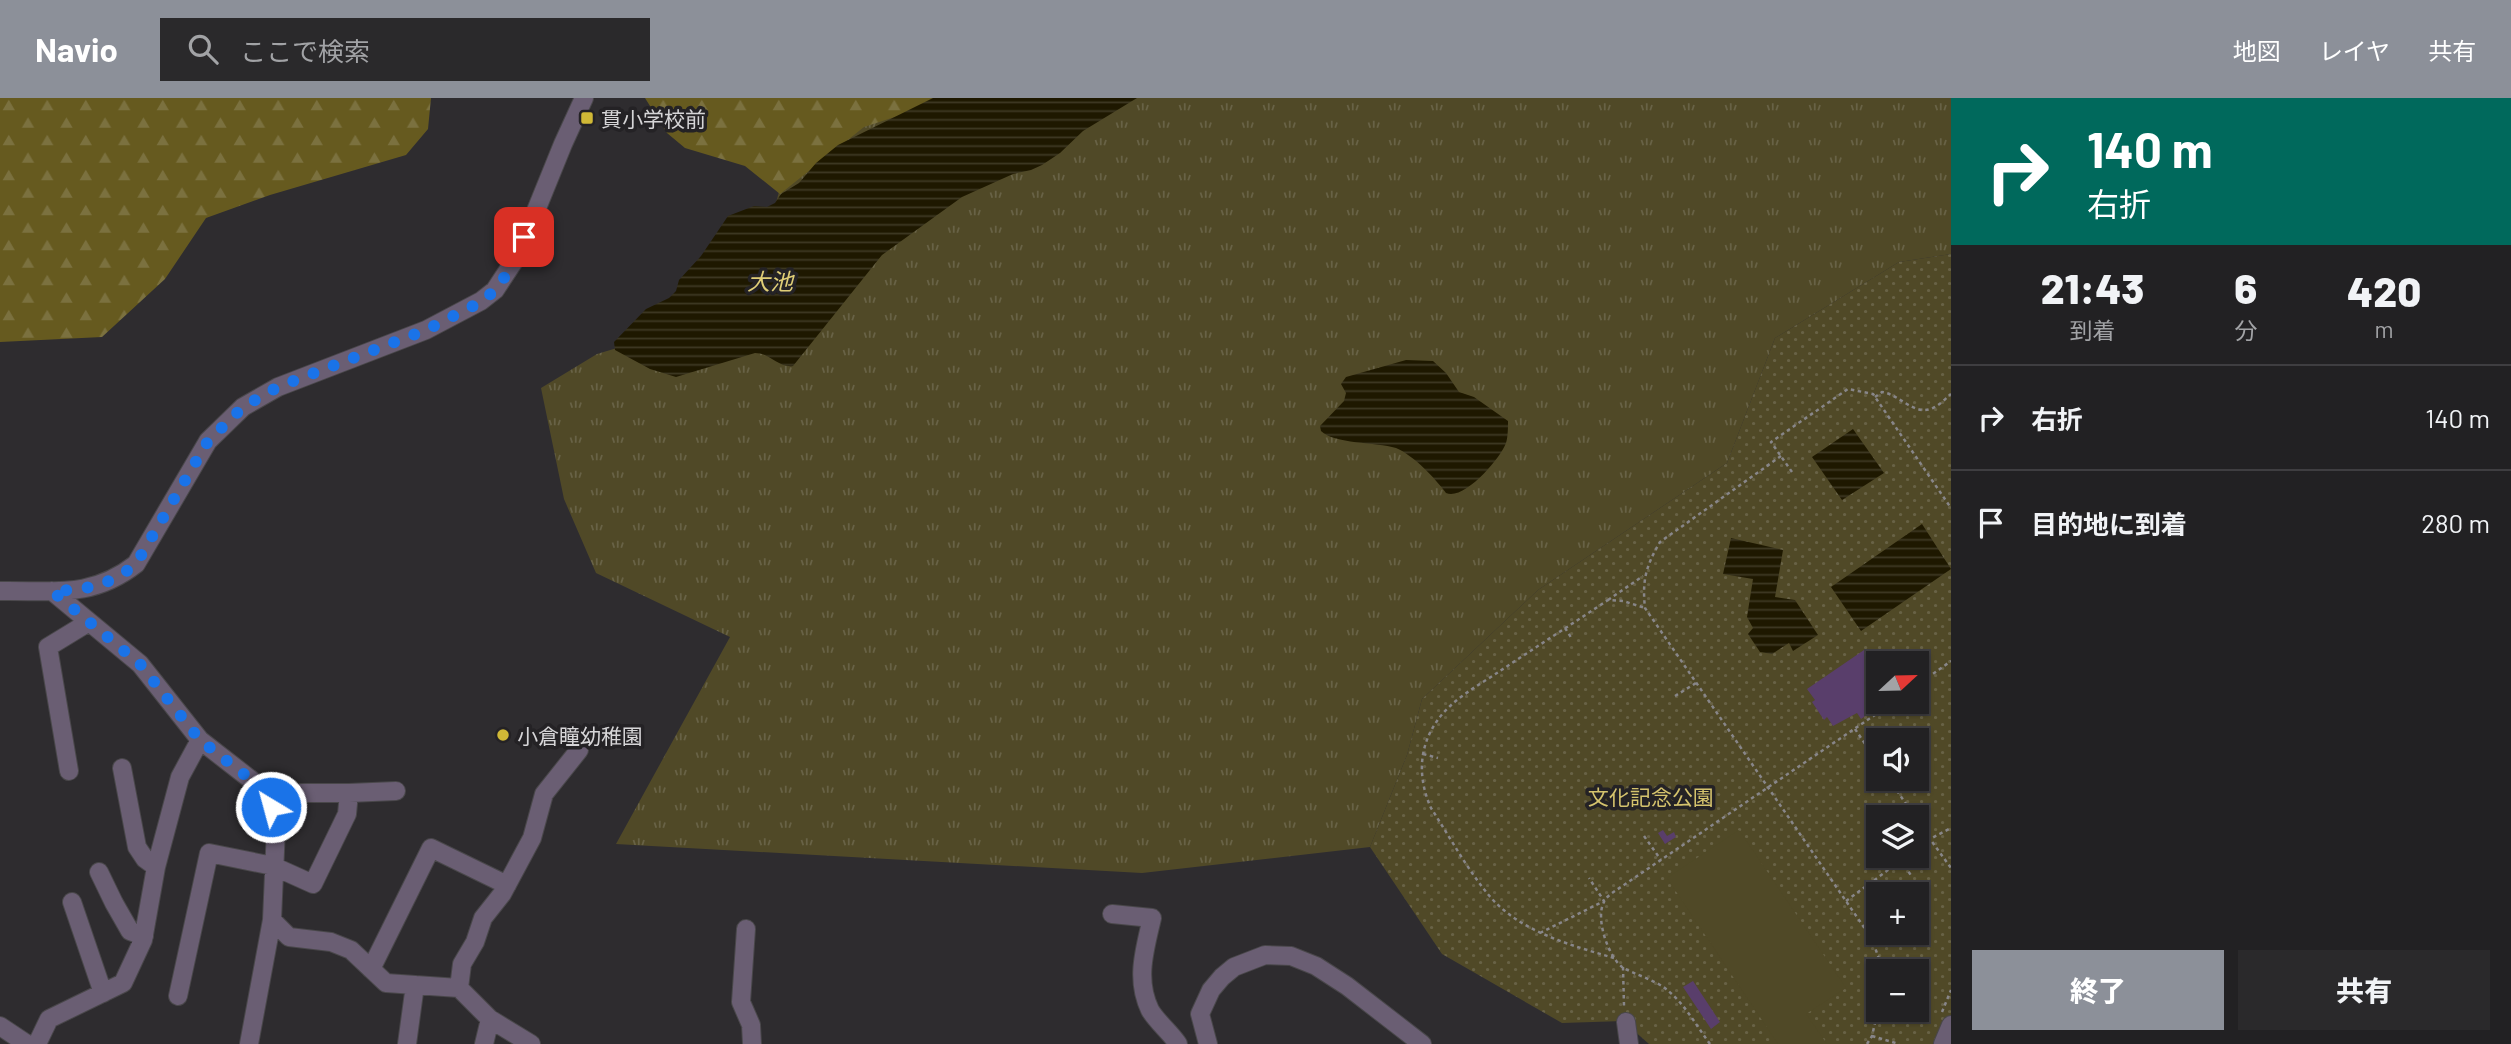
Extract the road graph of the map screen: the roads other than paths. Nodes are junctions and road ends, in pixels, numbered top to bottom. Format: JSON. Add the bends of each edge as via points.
{"nodes":[{"id":1,"x":584,"y":98,"type":"edge"},
{"id":2,"x":0,"y":591,"type":"edge"},
{"id":3,"x":52,"y":591,"type":"junction"},
{"id":4,"x":89,"y":622,"type":"junction"},
{"id":5,"x":200,"y":740,"type":"junction"},
{"id":6,"x":579,"y":750,"type":"dead end"},
{"id":7,"x":122,"y":768,"type":"dead end"},
{"id":8,"x":69,"y":771,"type":"dead end"},
{"id":9,"x":396,"y":791,"type":"dead end"},
{"id":10,"x":260,"y":793,"type":"junction"},
{"id":11,"x":349,"y":793,"type":"junction"},
{"id":12,"x":273,"y":866,"type":"junction"},
{"id":13,"x":156,"y":867,"type":"junction"},
{"id":14,"x":99,"y":872,"type":"dead end"},
{"id":15,"x":507,"y":885,"type":"junction"},
{"id":16,"x":72,"y":902,"type":"dead end"},
{"id":17,"x":1112,"y":914,"type":"dead end"},
{"id":18,"x":272,"y":920,"type":"junction"},
{"id":19,"x":746,"y":929,"type":"dead end"},
{"id":20,"x":144,"y":936,"type":"junction"},
{"id":21,"x":371,"y":970,"type":"junction"},
{"id":22,"x":415,"y":985,"type":"junction"},
{"id":23,"x":459,"y":988,"type":"junction"},
{"id":24,"x":103,"y":993,"type":"junction"},
{"id":25,"x":178,"y":996,"type":"dead end"},
{"id":26,"x":490,"y":1019,"type":"junction"},
{"id":27,"x":1626,"y":1022,"type":"road end"},
{"id":28,"x":1951,"y":1025,"type":"edge"},
{"id":29,"x":0,"y":1026,"type":"edge"},
{"id":30,"x":27,"y":1044,"type":"edge"},
{"id":31,"x":37,"y":1044,"type":"edge"},
{"id":32,"x":249,"y":1044,"type":"edge"},
{"id":33,"x":407,"y":1044,"type":"edge"},
{"id":34,"x":484,"y":1044,"type":"edge"},
{"id":35,"x":531,"y":1044,"type":"edge"},
{"id":36,"x":752,"y":1044,"type":"edge"},
{"id":37,"x":1178,"y":1044,"type":"edge"},
{"id":38,"x":1208,"y":1044,"type":"edge"},
{"id":39,"x":1422,"y":1044,"type":"edge"},
{"id":40,"x":1629,"y":1044,"type":"edge"},
{"id":41,"x":1943,"y":1044,"type":"edge"}],
"edges":[{"from":1,"to":3,"type":"street","via":[[518,255],[495,290],[435,326],[278,387],[243,407],[208,441],[136,564],[96,586]]},
{"from":2,"to":3,"type":"street"},
{"from":3,"to":4,"type":"street"},
{"from":4,"to":5,"type":"street","via":[[140,664]]},
{"from":4,"to":8,"type":"street","via":[[48,647]]},
{"from":5,"to":10,"type":"street","via":[[254,782]]},
{"from":5,"to":13,"type":"street","via":[[180,777]]},
{"from":6,"to":15,"type":"street","via":[[544,794],[532,838]]},
{"from":7,"to":13,"type":"street","via":[[137,848]]},
{"from":9,"to":11,"type":"street"},
{"from":10,"to":11,"type":"street"},
{"from":10,"to":12,"type":"street","via":[[271,807],[276,828]]},
{"from":11,"to":12,"type":"street","via":[[347,814],[313,884]]},
{"from":12,"to":18,"type":"street"},
{"from":12,"to":25,"type":"street","via":[[209,853]]},
{"from":13,"to":20,"type":"street"},
{"from":14,"to":20,"type":"street","via":[[130,931]]},
{"from":15,"to":21,"type":"street","via":[[431,848]]},
{"from":15,"to":23,"type":"street","via":[[483,918],[462,964]]},
{"from":16,"to":24,"type":"street"},
{"from":17,"to":37,"type":"street","via":[[1152,918],[1141,969],[1144,991],[1151,1011]]},
{"from":18,"to":21,"type":"street","via":[[289,937],[331,942],[351,950]]},
{"from":18,"to":32,"type":"street"},
{"from":19,"to":36,"type":"street","via":[[741,1002],[751,1025]]},
{"from":20,"to":24,"type":"street","via":[[123,983]]},
{"from":21,"to":22,"type":"street","via":[[386,983]]},
{"from":22,"to":23,"type":"street"},
{"from":22,"to":33,"type":"street"},
{"from":23,"to":26,"type":"street"},
{"from":24,"to":31,"type":"street","via":[[49,1019]]},
{"from":26,"to":34,"type":"street"},
{"from":26,"to":35,"type":"street"},
{"from":27,"to":40,"type":"street"},
{"from":28,"to":41,"type":"street"},
{"from":29,"to":30,"type":"street"},
{"from":38,"to":39,"type":"street","via":[[1200,1014],[1211,990],[1234,967],[1265,955],[1291,956],[1316,966]]}]}
